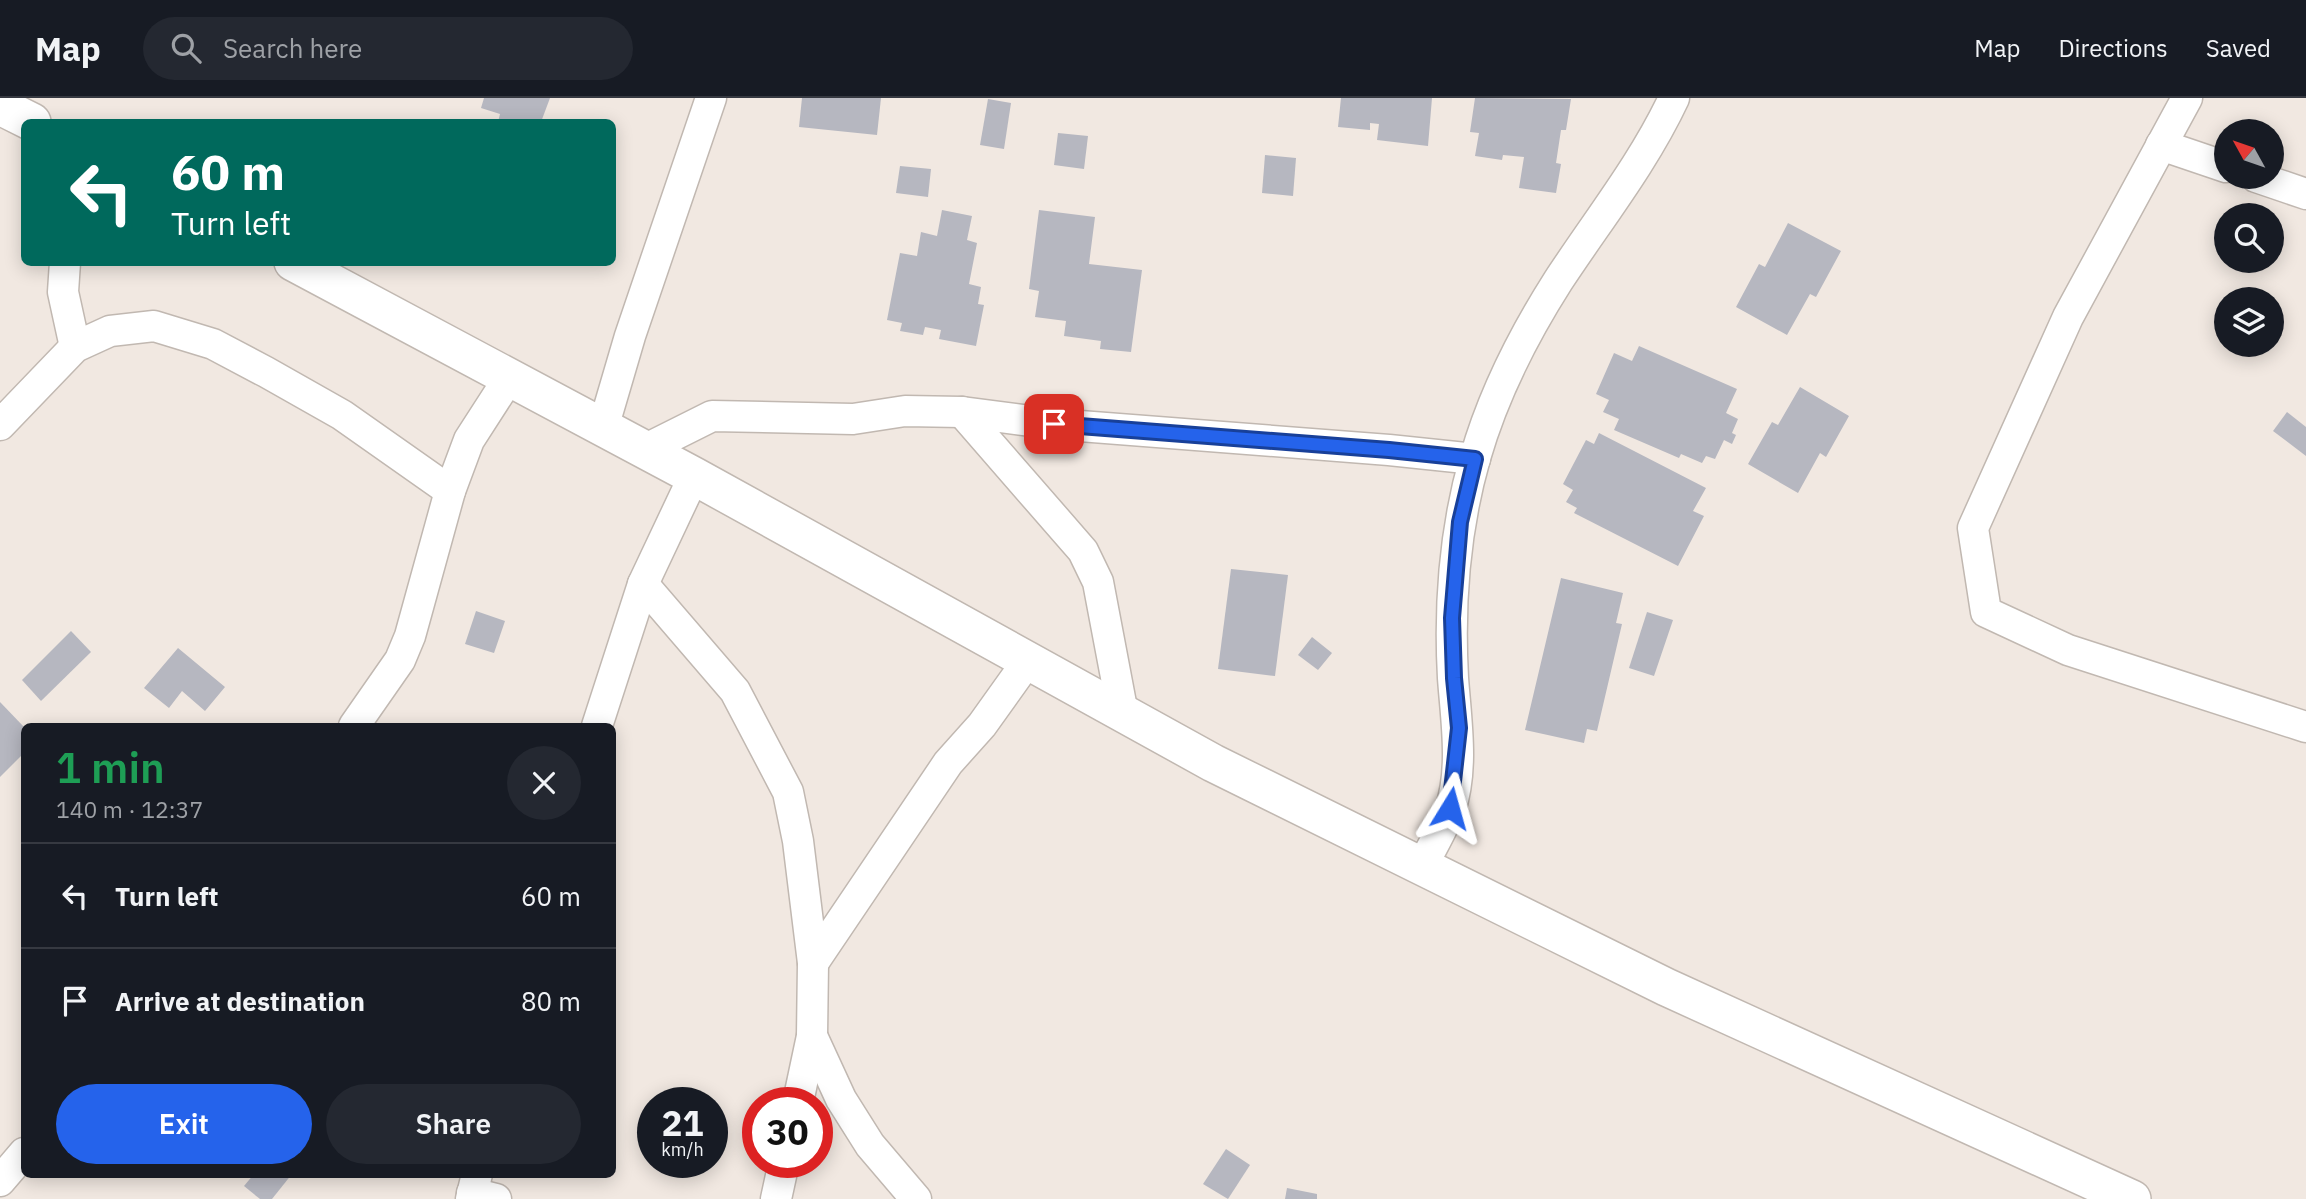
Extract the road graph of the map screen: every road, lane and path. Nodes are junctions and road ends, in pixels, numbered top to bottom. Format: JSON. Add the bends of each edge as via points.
{"nodes":[{"id":1,"x":711,"y":98,"type":"edge"},
{"id":2,"x":1674,"y":98,"type":"edge"},
{"id":3,"x":2187,"y":98,"type":"edge"},
{"id":4,"x":2161,"y":145,"type":"junction"},
{"id":5,"x":2214,"y":163,"type":"edge"},
{"id":6,"x":2284,"y":187,"type":"edge"},
{"id":7,"x":2306,"y":194,"type":"edge"},
{"id":8,"x":65,"y":266,"type":"edge"},
{"id":9,"x":300,"y":266,"type":"edge"},
{"id":10,"x":75,"y":347,"type":"junction"},
{"id":11,"x":509,"y":378,"type":"junction"},
{"id":12,"x":962,"y":412,"type":"junction"},
{"id":13,"x":0,"y":425,"type":"edge"},
{"id":14,"x":603,"y":428,"type":"junction"},
{"id":15,"x":644,"y":450,"type":"junction"},
{"id":16,"x":1475,"y":459,"type":"junction"},
{"id":17,"x":694,"y":476,"type":"junction"},
{"id":18,"x":450,"y":491,"type":"junction"},
{"id":19,"x":642,"y":584,"type":"junction"},
{"id":20,"x":1027,"y":662,"type":"junction"},
{"id":21,"x":1123,"y":714,"type":"junction"},
{"id":22,"x":356,"y":723,"type":"edge"},
{"id":23,"x":598,"y":723,"type":"edge"},
{"id":24,"x":2306,"y":727,"type":"edge"},
{"id":25,"x":1422,"y":867,"type":"junction"},
{"id":26,"x":813,"y":963,"type":"junction"},
{"id":27,"x":812,"y":1036,"type":"junction"},
{"id":28,"x":800,"y":1087,"type":"edge"},
{"id":29,"x":21,"y":1156,"type":"edge"},
{"id":30,"x":781,"y":1178,"type":"edge"},
{"id":31,"x":0,"y":1181,"type":"edge"},
{"id":32,"x":776,"y":1199,"type":"edge"},
{"id":33,"x":916,"y":1199,"type":"edge"},
{"id":34,"x":2132,"y":1199,"type":"edge"}],
"edges":[{"from":1,"to":14,"type":"street"},
{"from":2,"to":16,"type":"street","via":[[1654,140],[1558,282],[1514,357]]},
{"from":3,"to":4,"type":"street"},
{"from":4,"to":5,"type":"street"},
{"from":4,"to":24,"type":"street","via":[[2068,317],[1973,528],[1986,612],[2068,650]]},
{"from":6,"to":7,"type":"street"},
{"from":8,"to":10,"type":"street","via":[[64,292]]},
{"from":9,"to":11,"type":"street"},
{"from":10,"to":13,"type":"street"},
{"from":10,"to":18,"type":"street","via":[[110,331],[154,326],[213,344],[342,415]]},
{"from":11,"to":14,"type":"street"},
{"from":11,"to":18,"type":"street","via":[[470,440]]},
{"from":12,"to":15,"type":"street","via":[[905,411],[853,419],[712,416]]},
{"from":12,"to":16,"type":"street","via":[[1065,425]]},
{"from":12,"to":21,"type":"street","via":[[1083,551],[1098,582]]},
{"from":14,"to":15,"type":"street"},
{"from":15,"to":17,"type":"street"},
{"from":16,"to":25,"type":"street","via":[[1460,522],[1452,618],[1457,762],[1450,808]]},
{"from":17,"to":19,"type":"street"},
{"from":17,"to":20,"type":"street"},
{"from":18,"to":22,"type":"street","via":[[410,636],[386,682]]},
{"from":19,"to":23,"type":"street"},
{"from":19,"to":26,"type":"street","via":[[736,691],[788,792]]},
{"from":20,"to":21,"type":"street"},
{"from":20,"to":26,"type":"street","via":[[948,763]]},
{"from":21,"to":25,"type":"street"},
{"from":25,"to":34,"type":"street","via":[[1666,987]]},
{"from":26,"to":27,"type":"street"},
{"from":27,"to":28,"type":"street"},
{"from":27,"to":33,"type":"street","via":[[855,1122]]},
{"from":29,"to":31,"type":"street"},
{"from":30,"to":32,"type":"street"}]}
